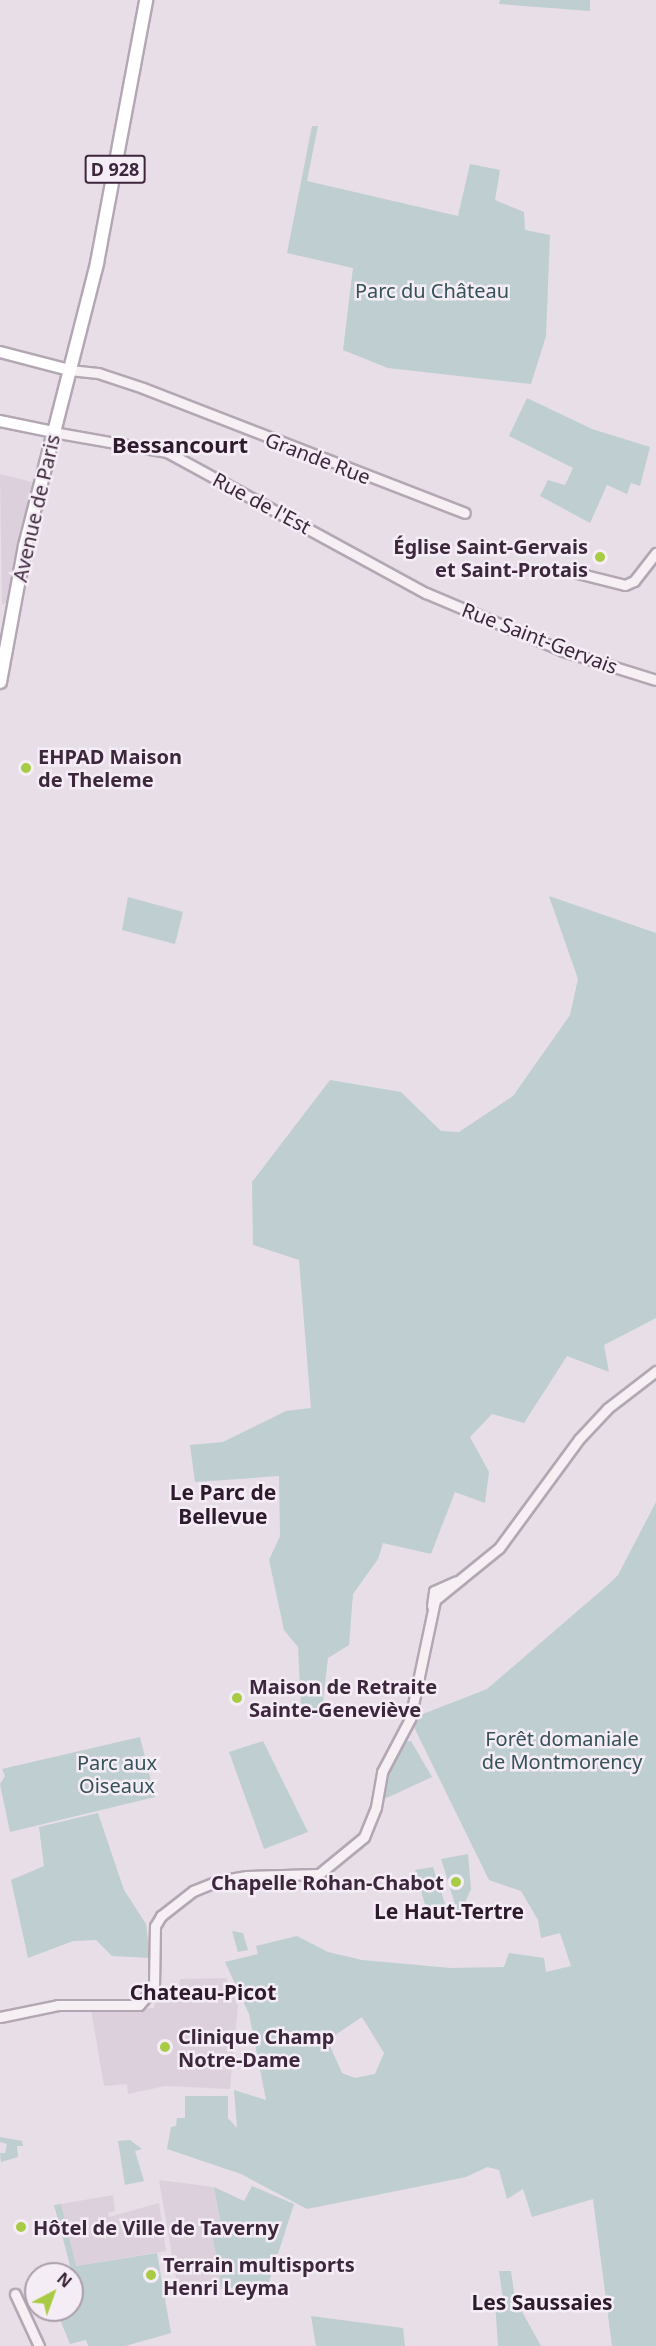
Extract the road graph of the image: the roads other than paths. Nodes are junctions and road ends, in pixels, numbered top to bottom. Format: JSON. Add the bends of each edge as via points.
{"nodes":[{"id":1,"x":146,"y":0,"type":"edge"},
{"id":2,"x":0,"y":352,"type":"edge"},
{"id":3,"x":69,"y":370,"type":"junction"},
{"id":4,"x":0,"y":421,"type":"edge"},
{"id":5,"x":53,"y":432,"type":"junction"},
{"id":6,"x":465,"y":513,"type":"dead end"},
{"id":7,"x":656,"y":553,"type":"edge"},
{"id":8,"x":577,"y":573,"type":"dead end"},
{"id":9,"x":426,"y":593,"type":"joint"},
{"id":10,"x":656,"y":680,"type":"edge"},
{"id":11,"x":0,"y":682,"type":"edge"},
{"id":12,"x":656,"y":1371,"type":"edge"},
{"id":13,"x":0,"y":2017,"type":"edge"},
{"id":14,"x":15,"y":2294,"type":"dead end"},
{"id":15,"x":39,"y":2346,"type":"edge"}],
"edges":[{"from":1,"to":3,"type":"main road","number":"D 928","via":[[95,270]]},
{"from":2,"to":3,"type":"main road"},
{"from":3,"to":5,"type":"main road","name":"Avenue de Paris","number":"D 928"},
{"from":3,"to":6,"type":"street","name":"Grande Rue","via":[[98,373],[143,388]]},
{"from":4,"to":5,"type":"main road"},
{"from":5,"to":9,"type":"street","name":"Rue de l'Est","via":[[167,452]]},
{"from":5,"to":11,"type":"main road","name":"Avenue de Paris","number":"D 928","via":[[25,546]]},
{"from":7,"to":8,"type":"street","via":[[634,581],[625,585]]},
{"from":9,"to":10,"type":"street","name":"Rue Saint-Gervais","via":[[563,651]]},
{"from":12,"to":13,"type":"street","via":[[608,1408],[579,1439],[516,1530],[459,1581],[434,1591],[410,1719],[382,1772],[364,1837],[326,1870],[247,1876],[193,1891],[155,1926],[154,1988],[139,2005],[58,2005]]},
{"from":14,"to":15,"type":"street"}]}
